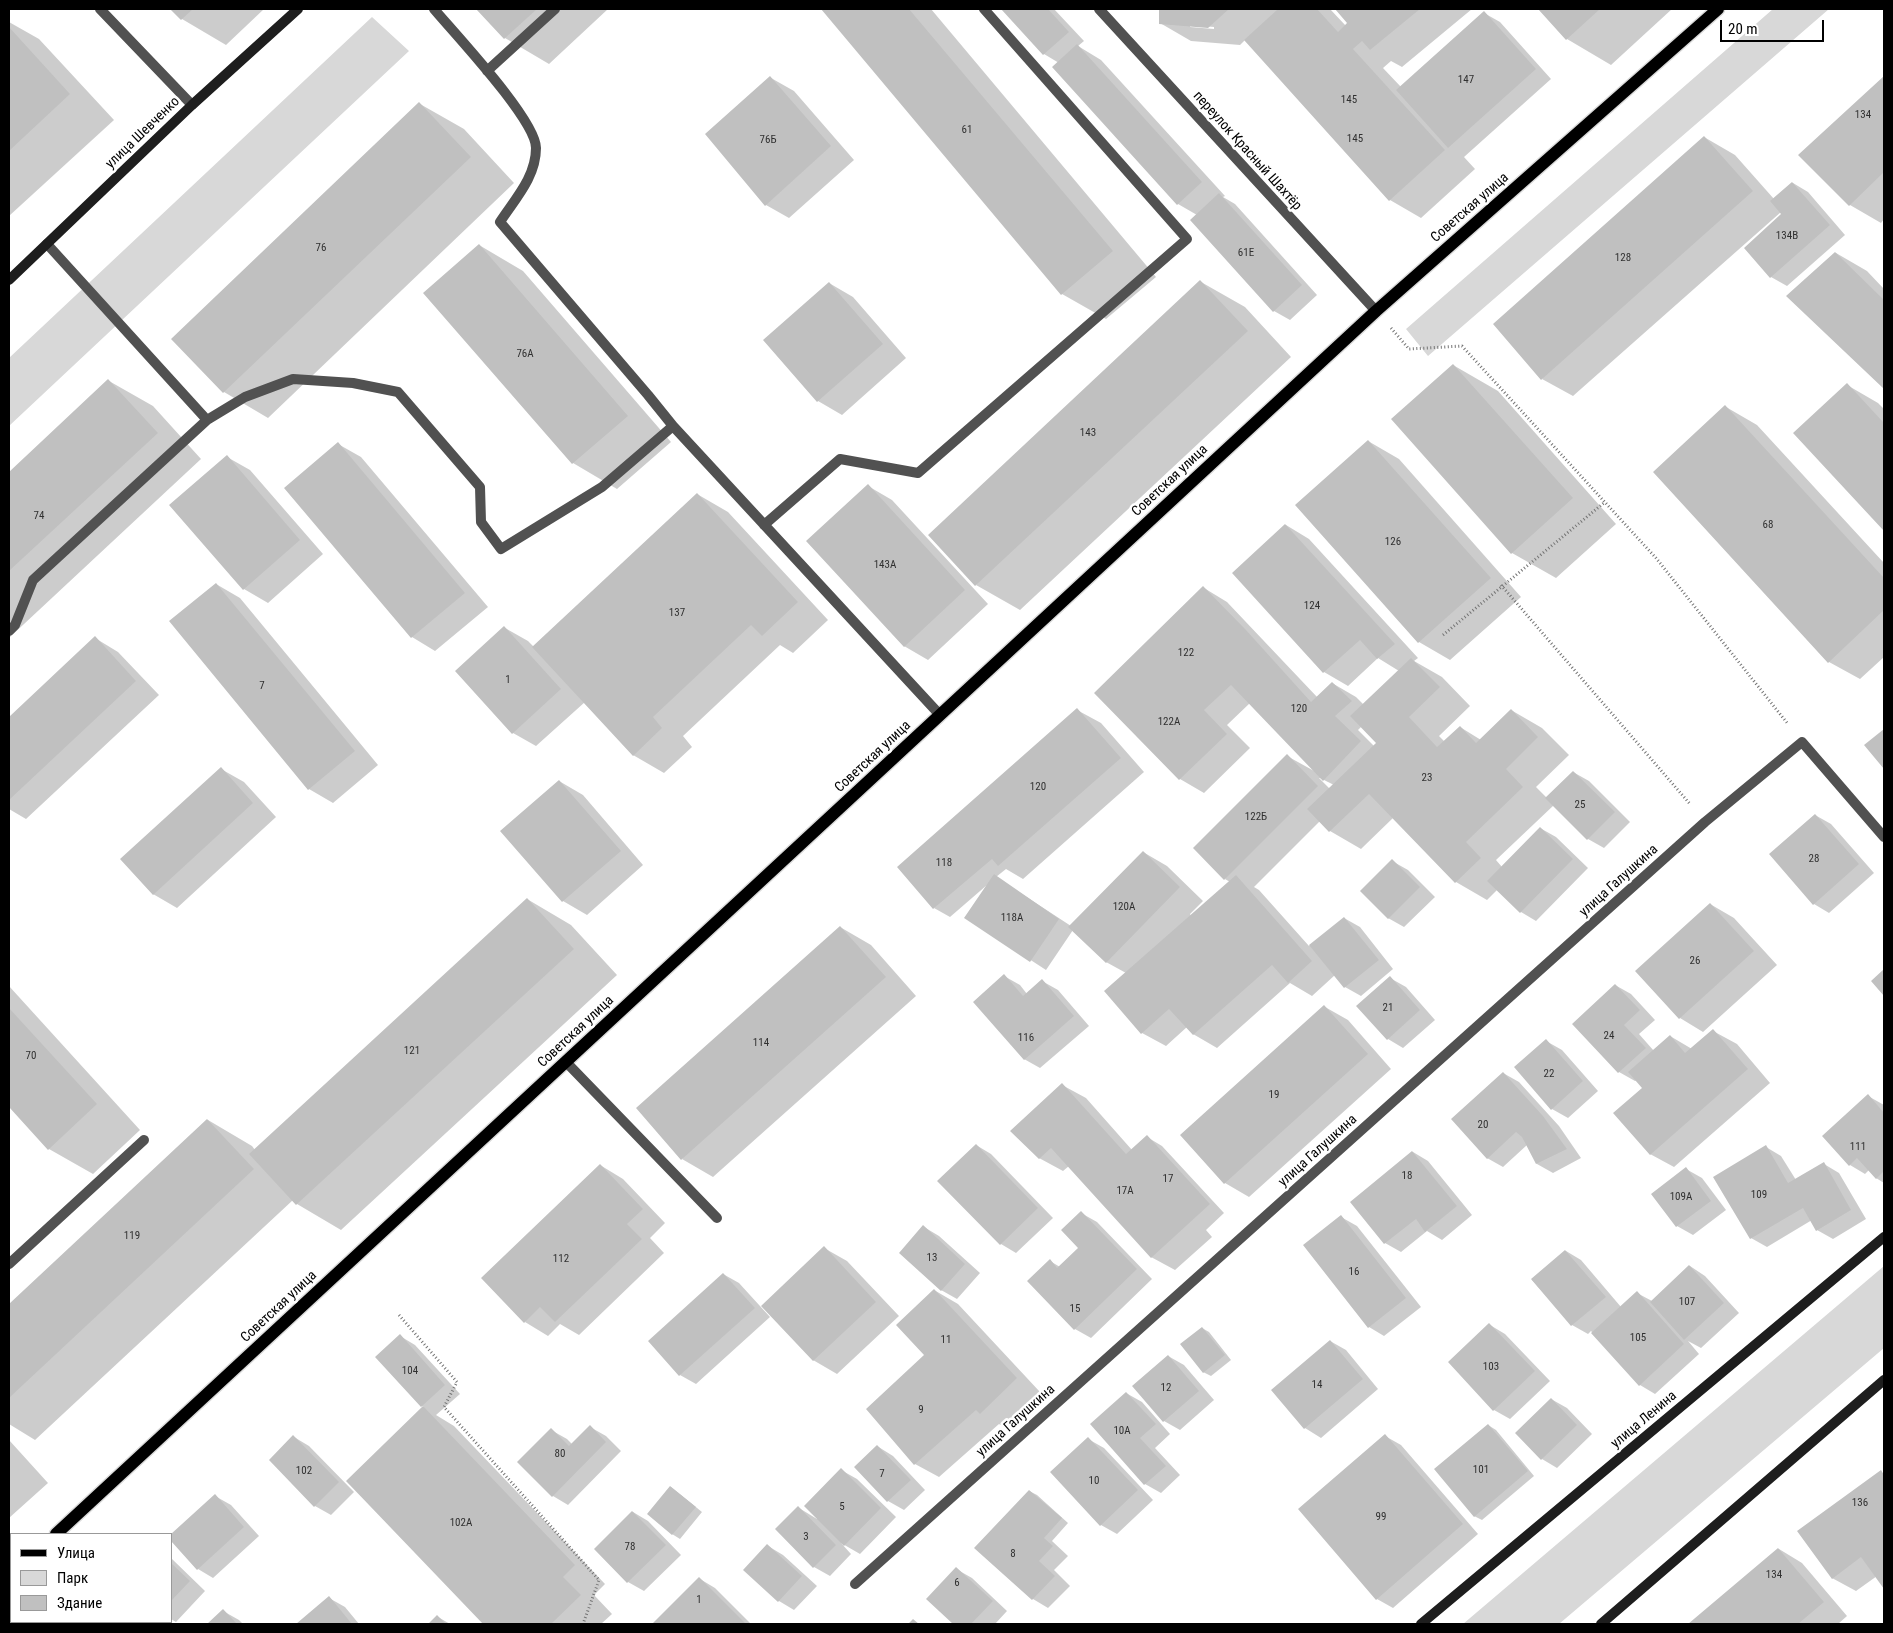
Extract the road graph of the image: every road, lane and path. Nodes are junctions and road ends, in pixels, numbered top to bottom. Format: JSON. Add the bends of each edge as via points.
{"nodes":[{"id":1,"x":100,"y":9,"type":"edge"},
{"id":2,"x":298,"y":9,"type":"edge"},
{"id":3,"x":434,"y":9,"type":"edge"},
{"id":4,"x":555,"y":9,"type":"edge"},
{"id":5,"x":984,"y":9,"type":"edge"},
{"id":6,"x":1099,"y":9,"type":"edge"},
{"id":7,"x":1718,"y":9,"type":"edge"},
{"id":8,"x":487,"y":71,"type":"junction"},
{"id":9,"x":192,"y":105,"type":"junction"},
{"id":10,"x":47,"y":244,"type":"junction"},
{"id":11,"x":9,"y":280,"type":"edge"},
{"id":12,"x":1376,"y":311,"type":"junction"},
{"id":13,"x":207,"y":420,"type":"junction"},
{"id":14,"x":672,"y":426,"type":"junction"},
{"id":15,"x":1605,"y":502,"type":"junction"},
{"id":16,"x":764,"y":525,"type":"junction"},
{"id":17,"x":1501,"y":586,"type":"junction"},
{"id":18,"x":9,"y":631,"type":"edge"},
{"id":19,"x":1443,"y":635,"type":"dead end"},
{"id":20,"x":940,"y":715,"type":"junction"},
{"id":21,"x":1802,"y":742,"type":"junction"},
{"id":22,"x":1706,"y":822,"type":"junction"},
{"id":23,"x":1884,"y":837,"type":"edge"},
{"id":24,"x":566,"y":1062,"type":"junction"},
{"id":25,"x":144,"y":1140,"type":"dead end"},
{"id":26,"x":717,"y":1218,"type":"dead end"},
{"id":27,"x":1884,"y":1237,"type":"edge"},
{"id":28,"x":9,"y":1264,"type":"edge"},
{"id":29,"x":399,"y":1315,"type":"dead end"},
{"id":30,"x":1884,"y":1380,"type":"edge"},
{"id":31,"x":57,"y":1533,"type":"edge"},
{"id":32,"x":855,"y":1584,"type":"dead end"},
{"id":33,"x":583,"y":1624,"type":"edge"},
{"id":34,"x":1421,"y":1624,"type":"edge"},
{"id":35,"x":1601,"y":1624,"type":"edge"}],
"edges":[{"from":1,"to":9,"type":"street"},
{"from":2,"to":9,"type":"main road","name":"улица Шевченко"},
{"from":3,"to":8,"type":"street"},
{"from":4,"to":8,"type":"street"},
{"from":5,"to":16,"type":"street","via":[[1187,239],[918,473],[840,459]]},
{"from":6,"to":12,"type":"street","name":"переулок Красный Шахтёр"},
{"from":7,"to":12,"type":"main road","name":"Советская улица"},
{"from":8,"to":14,"type":"street","via":[[527,123],[536,146],[531,176],[500,222]]},
{"from":9,"to":10,"type":"main road","name":"улица Шевченко"},
{"from":10,"to":11,"type":"main road","name":"улица Шевченко"},
{"from":10,"to":13,"type":"street"},
{"from":12,"to":15,"type":"path","via":[[1409,350],[1462,346]]},
{"from":12,"to":20,"type":"main road","name":"Советская улица"},
{"from":13,"to":14,"type":"street","via":[[245,397],[293,379],[353,383],[398,392],[480,487],[481,522],[501,550],[602,487]]},
{"from":13,"to":18,"type":"street","via":[[33,580],[15,625]]},
{"from":14,"to":16,"type":"street"},
{"from":15,"to":17,"type":"path"},
{"from":15,"to":21,"type":"path","via":[[1656,558]]},
{"from":16,"to":20,"type":"street"},
{"from":17,"to":19,"type":"path"},
{"from":17,"to":22,"type":"path"},
{"from":20,"to":24,"type":"main road","name":"Советская улица"},
{"from":21,"to":22,"type":"street","name":"улица Галушкина"},
{"from":21,"to":23,"type":"street"},
{"from":22,"to":32,"type":"street","name":"улица Галушкина"},
{"from":24,"to":26,"type":"street"},
{"from":24,"to":31,"type":"main road","name":"Советская улица"},
{"from":25,"to":28,"type":"street"},
{"from":27,"to":34,"type":"main road","name":"улица Ленина"},
{"from":29,"to":33,"type":"path","via":[[457,1382],[444,1408],[599,1580]]},
{"from":30,"to":35,"type":"main road"}]}
